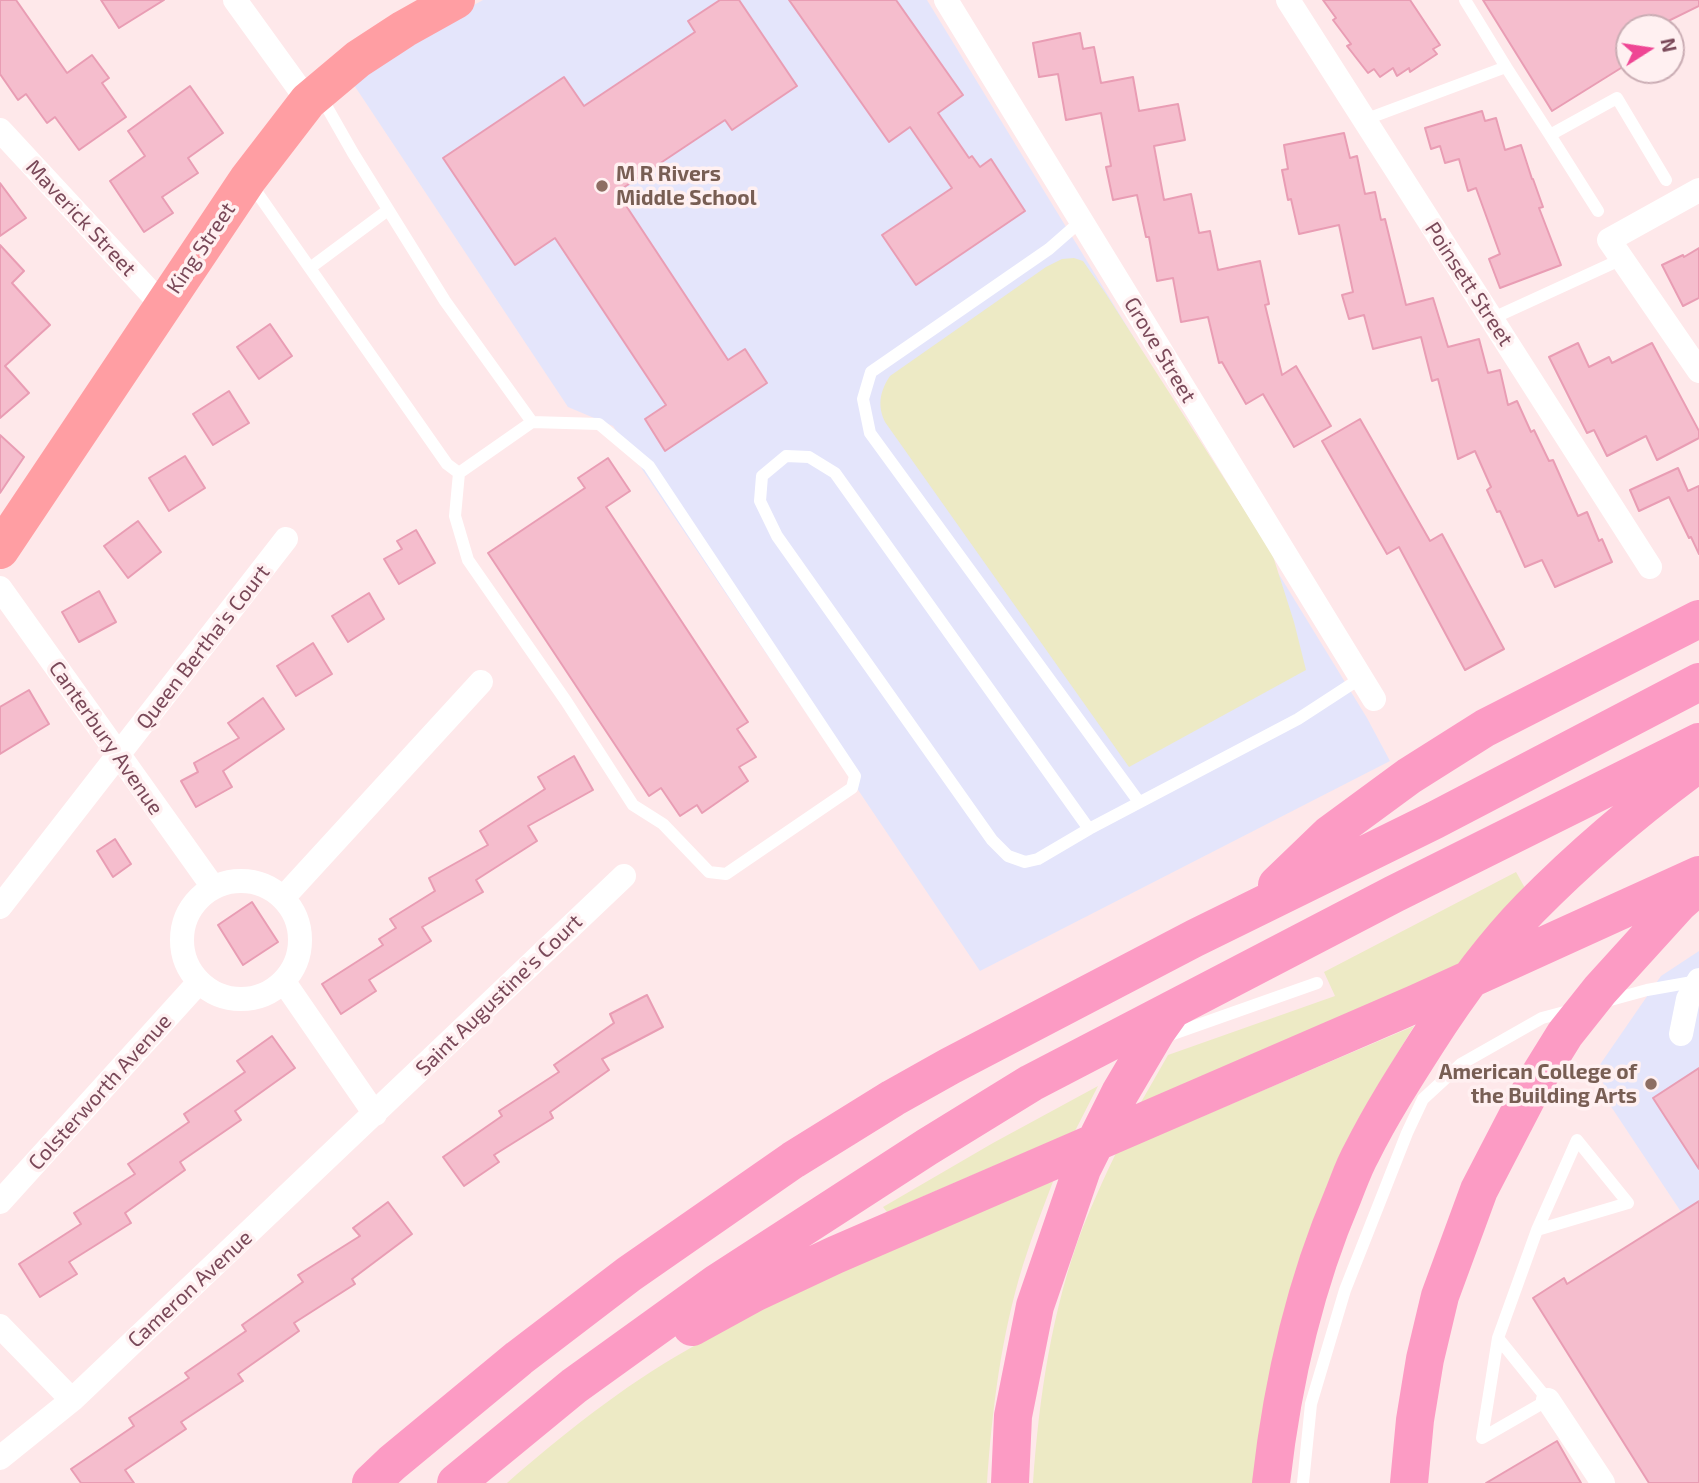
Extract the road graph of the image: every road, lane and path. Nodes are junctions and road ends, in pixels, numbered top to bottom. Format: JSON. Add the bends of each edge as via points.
{"nodes":[{"id":1,"x":235,"y":0,"type":"edge"},
{"id":2,"x":456,"y":0,"type":"edge"},
{"id":3,"x":946,"y":0,"type":"edge"},
{"id":4,"x":1288,"y":0,"type":"edge"},
{"id":5,"x":1465,"y":0,"type":"edge"},
{"id":6,"x":1506,"y":66,"type":"junction"},
{"id":7,"x":313,"y":96,"type":"junction"},
{"id":8,"x":1364,"y":120,"type":"junction"},
{"id":9,"x":0,"y":130,"type":"edge"},
{"id":10,"x":1550,"y":135,"type":"junction"},
{"id":11,"x":248,"y":179,"type":"junction"},
{"id":12,"x":1666,"y":180,"type":"dead end"},
{"id":13,"x":1699,"y":190,"type":"edge"},
{"id":14,"x":388,"y":210,"type":"junction"},
{"id":15,"x":1598,"y":211,"type":"dead end"},
{"id":16,"x":1081,"y":222,"type":"junction"},
{"id":17,"x":1622,"y":259,"type":"junction"},
{"id":18,"x":310,"y":268,"type":"junction"},
{"id":19,"x":162,"y":305,"type":"junction"},
{"id":20,"x":1491,"y":318,"type":"junction"},
{"id":21,"x":1699,"y":371,"type":"edge"},
{"id":22,"x":532,"y":422,"type":"junction"},
{"id":23,"x":459,"y":472,"type":"junction"},
{"id":24,"x":286,"y":539,"type":"dead end"},
{"id":25,"x":0,"y":550,"type":"edge"},
{"id":26,"x":1650,"y":567,"type":"dead end"},
{"id":27,"x":0,"y":589,"type":"edge"},
{"id":28,"x":1699,"y":619,"type":"edge"},
{"id":29,"x":481,"y":682,"type":"dead end"},
{"id":30,"x":1699,"y":682,"type":"edge"},
{"id":31,"x":1368,"y":689,"type":"joint"},
{"id":32,"x":1699,"y":742,"type":"edge"},
{"id":33,"x":119,"y":756,"type":"junction"},
{"id":34,"x":1699,"y":763,"type":"edge"},
{"id":35,"x":1139,"y":802,"type":"junction"},
{"id":36,"x":1089,"y":829,"type":"junction"},
{"id":37,"x":1699,"y":875,"type":"edge"},
{"id":38,"x":624,"y":876,"type":"dead end"},
{"id":39,"x":1699,"y":886,"type":"edge"},
{"id":40,"x":213,"y":887,"type":"junction"},
{"id":41,"x":283,"y":898,"type":"junction"},
{"id":42,"x":0,"y":907,"type":"edge"},
{"id":43,"x":1699,"y":981,"type":"edge"},
{"id":44,"x":199,"y":982,"type":"junction"},
{"id":45,"x":284,"y":982,"type":"junction"},
{"id":46,"x":1317,"y":983,"type":"dead end"},
{"id":47,"x":1681,"y":1034,"type":"dead end"},
{"id":48,"x":1135,"y":1047,"type":"dead end"},
{"id":49,"x":1109,"y":1056,"type":"dead end"},
{"id":50,"x":1031,"y":1083,"type":"junction"},
{"id":51,"x":375,"y":1114,"type":"junction"},
{"id":52,"x":0,"y":1202,"type":"edge"},
{"id":53,"x":1537,"y":1230,"type":"junction"},
{"id":54,"x":0,"y":1326,"type":"edge"},
{"id":55,"x":1497,"y":1338,"type":"junction"},
{"id":56,"x":574,"y":1386,"type":"junction"},
{"id":57,"x":72,"y":1400,"type":"junction"},
{"id":58,"x":1548,"y":1400,"type":"junction"},
{"id":59,"x":0,"y":1458,"type":"edge"},
{"id":60,"x":371,"y":1483,"type":"edge"},
{"id":61,"x":456,"y":1483,"type":"edge"},
{"id":62,"x":1010,"y":1483,"type":"edge"},
{"id":63,"x":1271,"y":1483,"type":"edge"},
{"id":64,"x":1303,"y":1483,"type":"edge"},
{"id":65,"x":1409,"y":1483,"type":"edge"},
{"id":66,"x":1603,"y":1483,"type":"edge"}],
"edges":[{"from":1,"to":7,"type":"street"},
{"from":2,"to":7,"type":"main road","name":"King Street","via":[[358,59]]},
{"from":3,"to":16,"type":"street","name":"Grove Street"},
{"from":4,"to":8,"type":"street","name":"Poinsett Street"},
{"from":5,"to":6,"type":"lane"},
{"from":6,"to":8,"type":"lane"},
{"from":6,"to":10,"type":"lane"},
{"from":7,"to":11,"type":"main road","name":"King Street"},
{"from":7,"to":14,"type":"lane"},
{"from":8,"to":20,"type":"street","name":"Poinsett Street"},
{"from":9,"to":19,"type":"street","name":"Maverick Street"},
{"from":10,"to":12,"type":"lane","via":[[1617,98]]},
{"from":10,"to":15,"type":"lane"},
{"from":11,"to":18,"type":"lane"},
{"from":11,"to":19,"type":"main road","name":"King Street"},
{"from":13,"to":17,"type":"street","via":[[1609,240]]},
{"from":14,"to":18,"type":"lane"},
{"from":14,"to":22,"type":"lane","via":[[445,301]]},
{"from":16,"to":31,"type":"street","name":"Grove Street"},
{"from":16,"to":35,"type":"lane","via":[[871,372],[863,398],[870,433]]},
{"from":17,"to":20,"type":"lane"},
{"from":17,"to":21,"type":"street"},
{"from":18,"to":23,"type":"lane","via":[[447,464]]},
{"from":19,"to":25,"type":"main road","name":"King Street"},
{"from":20,"to":26,"type":"street","name":"Poinsett Street"},
{"from":22,"to":23,"type":"lane"},
{"from":22,"to":23,"type":"lane","via":[[599,424],[649,466],[856,776],[852,788],[726,874],[709,872],[663,824],[633,805],[468,560],[455,516]]},
{"from":24,"to":33,"type":"street","name":"Queen Bertha's Court"},
{"from":27,"to":33,"type":"street","name":"Canterbury Avenue"},
{"from":28,"to":62,"type":"highway","via":[[1485,728],[1409,776],[1330,834],[1269,892],[1205,964],[1156,1032],[1082,1169],[1035,1306],[1013,1416]]},
{"from":29,"to":41,"type":"street"},
{"from":30,"to":60,"type":"highway","via":[[1195,938],[893,1098],[793,1160],[629,1274],[519,1358]]},
{"from":31,"to":35,"type":"lane","via":[[1298,719]]},
{"from":32,"to":50,"type":"highway"},
{"from":33,"to":40,"type":"street","name":"Canterbury Avenue"},
{"from":33,"to":42,"type":"street","name":"Queen Bertha's Court"},
{"from":34,"to":63,"type":"highway","via":[[1587,852],[1529,909],[1485,959],[1405,1076],[1361,1153],[1318,1261],[1283,1401]]},
{"from":35,"to":36,"type":"lane"},
{"from":36,"to":36,"type":"lane","via":[[835,473],[809,457],[786,456],[762,476],[761,500],[777,536],[992,840],[1007,856],[1025,862]]},
{"from":37,"to":56,"type":"highway","via":[[1415,1004],[835,1255]]},
{"from":38,"to":51,"type":"street","name":"Saint Augustine's Court"},
{"from":39,"to":65,"type":"highway","via":[[1600,990],[1565,1034],[1479,1190],[1440,1296],[1425,1359]]},
{"from":40,"to":41,"type":"street","via":[[226,882],[257,882]]},
{"from":40,"to":44,"type":"street","via":[[199,898],[183,925],[184,955]]},
{"from":41,"to":45,"type":"street","via":[[299,925],[299,955]]},
{"from":43,"to":47,"type":"street","via":[[1688,999]]},
{"from":43,"to":64,"type":"lane","via":[[1542,1018],[1461,1064],[1423,1099],[1345,1290],[1311,1404]]},
{"from":44,"to":45,"type":"street","via":[[226,998],[246,1000]]},
{"from":44,"to":52,"type":"street","name":"Colsterworth Avenue"},
{"from":45,"to":51,"type":"street"},
{"from":46,"to":48,"type":"lane"},
{"from":49,"to":50,"type":"lane"},
{"from":50,"to":56,"type":"highway","via":[[717,1283]]},
{"from":51,"to":57,"type":"street","name":"Cameron Avenue"},
{"from":53,"to":53,"type":"lane","via":[[1542,1219],[1577,1140],[1628,1203]]},
{"from":53,"to":55,"type":"lane"},
{"from":54,"to":57,"type":"street"},
{"from":55,"to":58,"type":"lane"},
{"from":55,"to":58,"type":"lane","via":[[1482,1438]]},
{"from":56,"to":61,"type":"highway"},
{"from":57,"to":59,"type":"street","name":"Cameron Avenue"},
{"from":58,"to":66,"type":"street"}]}
